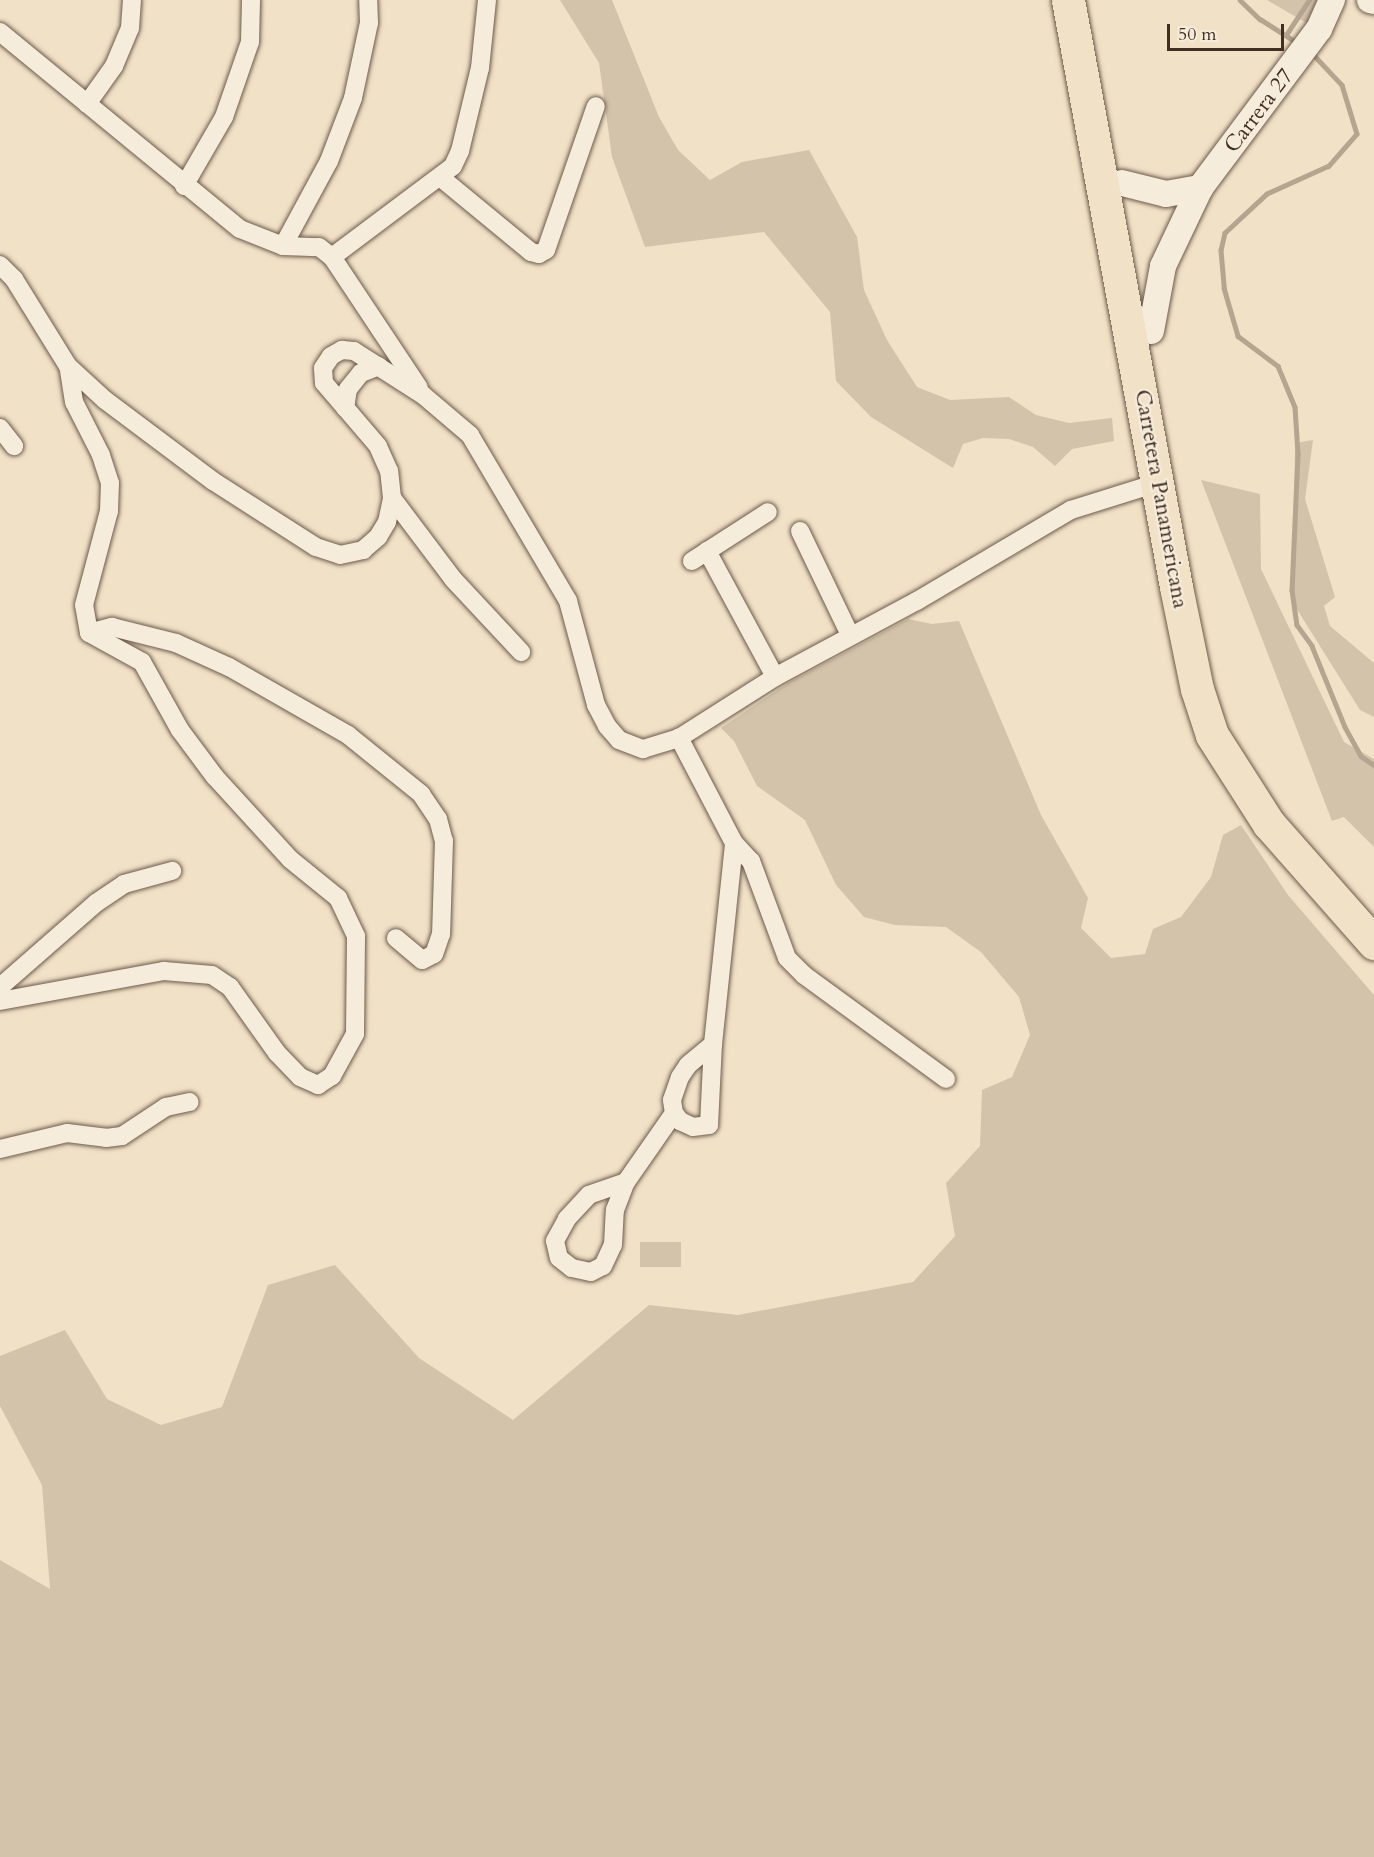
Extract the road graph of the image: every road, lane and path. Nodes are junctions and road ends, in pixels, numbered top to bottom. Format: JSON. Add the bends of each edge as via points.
{"nodes":[{"id":1,"x":132,"y":0,"type":"edge"},
{"id":2,"x":251,"y":0,"type":"edge"},
{"id":3,"x":368,"y":0,"type":"edge"},
{"id":4,"x":487,"y":0,"type":"edge"},
{"id":5,"x":1068,"y":0,"type":"edge"},
{"id":6,"x":1089,"y":0,"type":"edge"},
{"id":7,"x":1332,"y":0,"type":"edge"},
{"id":8,"x":0,"y":32,"type":"edge"},
{"id":9,"x":87,"y":104,"type":"junction"},
{"id":10,"x":596,"y":106,"type":"dead end"},
{"id":11,"x":440,"y":177,"type":"junction"},
{"id":12,"x":1122,"y":183,"type":"junction"},
{"id":13,"x":184,"y":186,"type":"junction"},
{"id":14,"x":1200,"y":188,"type":"junction"},
{"id":15,"x":284,"y":246,"type":"junction"},
{"id":16,"x":332,"y":257,"type":"junction"},
{"id":17,"x":0,"y":265,"type":"edge"},
{"id":18,"x":1151,"y":331,"type":"junction"},
{"id":19,"x":69,"y":366,"type":"junction"},
{"id":20,"x":379,"y":366,"type":"junction"},
{"id":21,"x":423,"y":395,"type":"junction"},
{"id":22,"x":345,"y":408,"type":"junction"},
{"id":23,"x":0,"y":428,"type":"edge"},
{"id":24,"x":14,"y":446,"type":"dead end"},
{"id":25,"x":1157,"y":483,"type":"junction"},
{"id":26,"x":392,"y":498,"type":"junction"},
{"id":27,"x":768,"y":512,"type":"dead end"},
{"id":28,"x":800,"y":531,"type":"dead end"},
{"id":29,"x":707,"y":551,"type":"junction"},
{"id":30,"x":692,"y":561,"type":"dead end"},
{"id":31,"x":89,"y":633,"type":"junction"},
{"id":32,"x":850,"y":635,"type":"junction"},
{"id":33,"x":521,"y":652,"type":"dead end"},
{"id":34,"x":775,"y":677,"type":"junction"},
{"id":35,"x":679,"y":738,"type":"junction"},
{"id":36,"x":734,"y":843,"type":"junction"},
{"id":37,"x":172,"y":871,"type":"dead end"},
{"id":38,"x":1374,"y":912,"type":"edge"},
{"id":39,"x":396,"y":938,"type":"dead end"},
{"id":40,"x":1374,"y":943,"type":"edge"},
{"id":41,"x":0,"y":987,"type":"edge"},
{"id":42,"x":0,"y":1001,"type":"edge"},
{"id":43,"x":713,"y":1044,"type":"junction"},
{"id":44,"x":946,"y":1079,"type":"dead end"},
{"id":45,"x":189,"y":1102,"type":"dead end"},
{"id":46,"x":674,"y":1113,"type":"junction"},
{"id":47,"x":0,"y":1149,"type":"edge"},
{"id":48,"x":626,"y":1182,"type":"junction"}],
"edges":[{"from":1,"to":9,"type":"street","via":[[130,28],[114,66]]},
{"from":2,"to":13,"type":"street","via":[[250,42],[224,117]]},
{"from":3,"to":15,"type":"street","via":[[369,23],[353,98],[330,161]]},
{"from":4,"to":11,"type":"street","via":[[480,69],[460,151],[453,166]]},
{"from":5,"to":25,"type":"highway","name":"Carretera Panamericana"},
{"from":6,"to":12,"type":"highway","name":"Carretera Panamericana"},
{"from":7,"to":14,"type":"street","name":"Carrera 27","via":[[1290,70]]},
{"from":8,"to":9,"type":"street"},
{"from":9,"to":13,"type":"street"},
{"from":10,"to":11,"type":"street","via":[[546,250],[539,254],[531,252]]},
{"from":11,"to":16,"type":"street"},
{"from":12,"to":14,"type":"street","via":[[1166,194]]},
{"from":12,"to":18,"type":"highway","name":"Carretera Panamericana"},
{"from":13,"to":15,"type":"street","via":[[240,229]]},
{"from":14,"to":18,"type":"street","name":"Carrera 27","via":[[1163,266]]},
{"from":15,"to":16,"type":"street","via":[[319,247]]},
{"from":16,"to":21,"type":"street"},
{"from":17,"to":19,"type":"street","via":[[14,279]]},
{"from":18,"to":38,"type":"highway","name":"Carretera Panamericana","via":[[1216,682],[1224,705],[1251,760],[1277,800]]},
{"from":19,"to":26,"type":"street","via":[[105,400],[213,481],[316,547],[340,555],[363,550],[387,522]]},
{"from":19,"to":31,"type":"street","via":[[74,402],[101,455],[110,483],[109,511],[84,605]]},
{"from":20,"to":21,"type":"street"},
{"from":20,"to":22,"type":"street","via":[[361,374],[348,388]]},
{"from":20,"to":22,"type":"street","via":[[354,351],[342,350],[331,356],[323,368],[324,382]]},
{"from":21,"to":35,"type":"street","via":[[470,435],[568,601],[596,705],[607,726],[619,740],[643,749]]},
{"from":22,"to":26,"type":"street","via":[[378,446],[389,471]]},
{"from":23,"to":24,"type":"street"},
{"from":25,"to":32,"type":"street","via":[[1071,510],[917,601]]},
{"from":25,"to":40,"type":"highway","name":"Carretera Panamericana","via":[[1197,689],[1212,735],[1269,824]]},
{"from":26,"to":33,"type":"street","via":[[453,579]]},
{"from":27,"to":29,"type":"street"},
{"from":28,"to":32,"type":"street"},
{"from":29,"to":30,"type":"street"},
{"from":29,"to":34,"type":"street"},
{"from":31,"to":39,"type":"street","via":[[112,627],[176,643],[229,667],[348,735],[421,794],[438,819],[444,840],[441,934],[434,954],[422,960]]},
{"from":31,"to":42,"type":"street","via":[[142,662],[180,730],[215,777],[290,859],[338,898],[356,936],[356,1034],[333,1076],[318,1085],[300,1077],[277,1053],[230,987],[212,975],[165,971]]},
{"from":32,"to":34,"type":"street"},
{"from":34,"to":35,"type":"street"},
{"from":35,"to":36,"type":"street"},
{"from":36,"to":43,"type":"street"},
{"from":36,"to":44,"type":"street","via":[[751,861],[787,958],[804,975]]},
{"from":37,"to":41,"type":"street","via":[[124,884],[96,903]]},
{"from":43,"to":46,"type":"street","via":[[680,1077],[672,1100]]},
{"from":43,"to":46,"type":"street","via":[[709,1125],[693,1127]]},
{"from":45,"to":47,"type":"street","via":[[166,1107],[122,1136],[67,1133]]},
{"from":46,"to":48,"type":"street"},
{"from":48,"to":48,"type":"street","via":[[589,1195],[567,1219],[555,1241],[559,1258],[572,1268],[591,1272],[603,1266],[613,1245],[615,1210]]}]}
